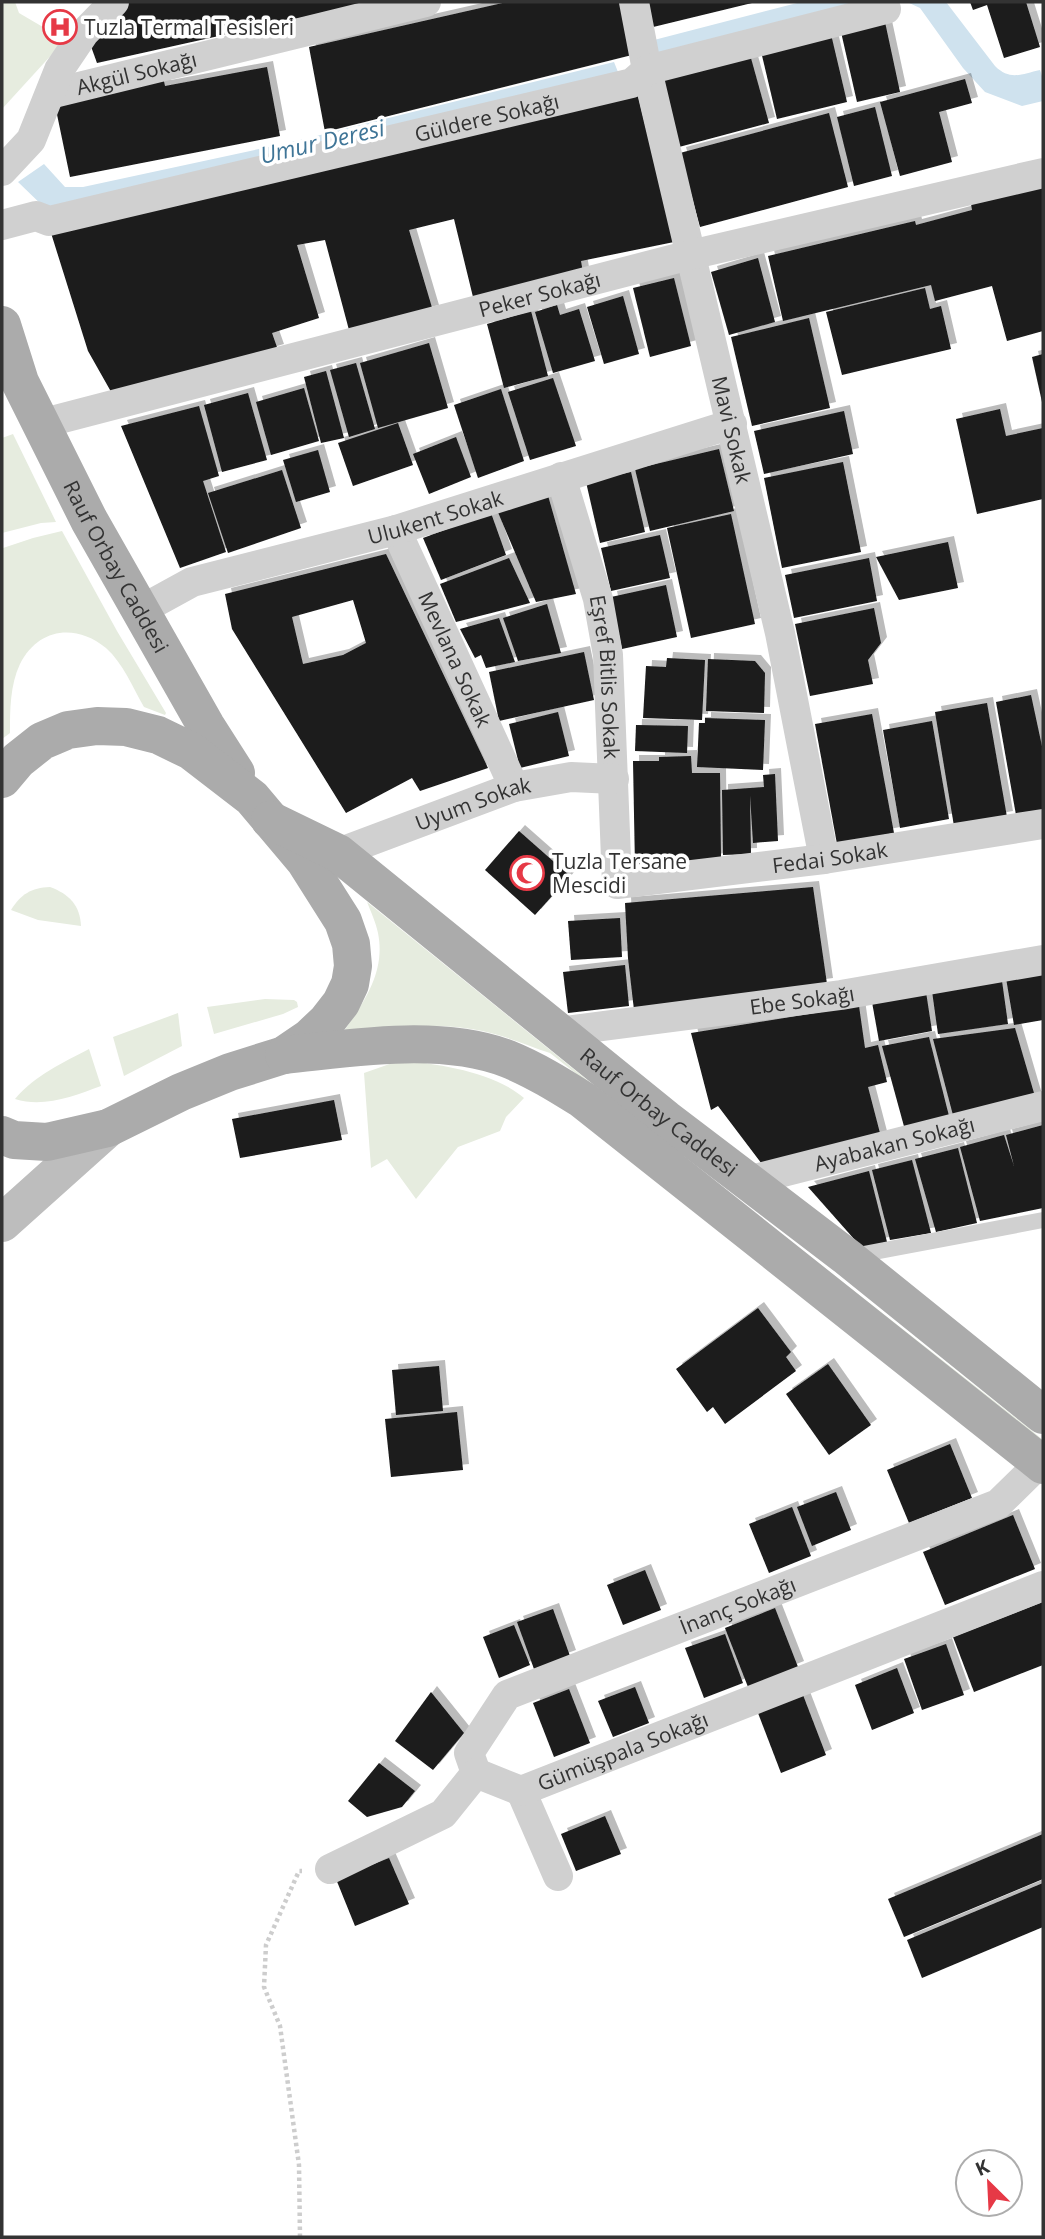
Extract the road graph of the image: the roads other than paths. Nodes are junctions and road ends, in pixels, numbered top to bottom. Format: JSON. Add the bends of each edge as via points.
{"nodes":[{"id":1,"x":114,"y":2,"type":"edge"},
{"id":2,"x":426,"y":2,"type":"edge"},
{"id":3,"x":634,"y":2,"type":"edge"},
{"id":4,"x":886,"y":9,"type":"dead end"},
{"id":5,"x":647,"y":70,"type":"junction"},
{"id":6,"x":50,"y":94,"type":"junction"},
{"id":7,"x":2,"y":171,"type":"edge"},
{"id":8,"x":1043,"y":173,"type":"edge"},
{"id":9,"x":2,"y":225,"type":"edge"},
{"id":10,"x":690,"y":255,"type":"junction"},
{"id":11,"x":2,"y":325,"type":"edge"},
{"id":12,"x":40,"y":424,"type":"junction"},
{"id":13,"x":732,"y":424,"type":"junction"},
{"id":14,"x":561,"y":477,"type":"junction"},
{"id":15,"x":396,"y":530,"type":"junction"},
{"id":16,"x":141,"y":610,"type":"junction"},
{"id":17,"x":2,"y":779,"type":"edge"},
{"id":18,"x":614,"y":779,"type":"junction"},
{"id":19,"x":514,"y":787,"type":"junction"},
{"id":20,"x":261,"y":809,"type":"junction"},
{"id":21,"x":1043,"y":824,"type":"edge"},
{"id":22,"x":338,"y":853,"type":"junction"},
{"id":23,"x":824,"y":859,"type":"junction"},
{"id":24,"x":617,"y":884,"type":"joint"},
{"id":25,"x":1043,"y":960,"type":"edge"},
{"id":26,"x":557,"y":1032,"type":"junction"},
{"id":27,"x":285,"y":1055,"type":"junction"},
{"id":28,"x":1043,"y":1106,"type":"edge"},
{"id":29,"x":107,"y":1128,"type":"junction"},
{"id":30,"x":2,"y":1135,"type":"edge"},
{"id":31,"x":747,"y":1181,"type":"junction"},
{"id":32,"x":1043,"y":1220,"type":"edge"},
{"id":33,"x":2,"y":1223,"type":"edge"},
{"id":34,"x":847,"y":1257,"type":"junction"},
{"id":35,"x":1043,"y":1415,"type":"edge"},
{"id":36,"x":1042,"y":1464,"type":"edge"},
{"id":37,"x":1043,"y":1586,"type":"edge"},
{"id":38,"x":476,"y":1773,"type":"junction"},
{"id":39,"x":520,"y":1791,"type":"junction"},
{"id":40,"x":330,"y":1869,"type":"road end"},
{"id":41,"x":558,"y":1876,"type":"dead end"}],
"edges":[{"from":1,"to":6,"type":"street","via":[[84,33],[59,69]]},
{"from":2,"to":6,"type":"street","name":"Akgül Sokağı"},
{"from":3,"to":5,"type":"street","name":"Mavi Sokak"},
{"from":4,"to":5,"type":"street","name":"Güldere Sokağı"},
{"from":5,"to":9,"type":"street","name":"Güldere Sokağı","via":[[632,83],[49,221],[36,216]]},
{"from":5,"to":10,"type":"street","name":"Mavi Sokak"},
{"from":6,"to":7,"type":"street","via":[[31,140]]},
{"from":8,"to":10,"type":"street","name":"Peker Sokağı"},
{"from":10,"to":12,"type":"street","name":"Peker Sokağı"},
{"from":10,"to":13,"type":"street","name":"Mavi Sokak"},
{"from":11,"to":12,"type":"main road","name":"Rauf Orbay Caddesi","via":[[20,382]]},
{"from":12,"to":16,"type":"main road","name":"Rauf Orbay Caddesi"},
{"from":13,"to":14,"type":"street","name":"Ulukent Sokak"},
{"from":13,"to":23,"type":"street","name":"Mavi Sokak","via":[[780,633]]},
{"from":14,"to":15,"type":"street","name":"Ulukent Sokak"},
{"from":14,"to":18,"type":"street","name":"Eşref Bitlis Sokak","via":[[604,625]]},
{"from":15,"to":16,"type":"street","name":"Ulukent Sokak","via":[[192,582]]},
{"from":15,"to":19,"type":"street","name":"Mevlana Sokak"},
{"from":16,"to":20,"type":"main road","name":"Rauf Orbay Caddesi","via":[[206,726]]},
{"from":17,"to":20,"type":"main road","name":"Rauf Orbay Caddesi","via":[[42,741],[68,730],[126,727],[158,735],[191,751]]},
{"from":18,"to":19,"type":"street","name":"Uyum Sokak","via":[[571,777]]},
{"from":18,"to":24,"type":"street","name":"Eşref Bitlis Sokak"},
{"from":19,"to":22,"type":"street","name":"Uyum Sokak"},
{"from":20,"to":22,"type":"main road","name":"Rauf Orbay Caddesi"},
{"from":20,"to":27,"type":"main road","name":"Rauf Orbay Caddesi","via":[[330,897],[351,944],[350,984],[341,1003],[309,1038]]},
{"from":21,"to":23,"type":"street","name":"Fedai Sokak"},
{"from":22,"to":26,"type":"main road","name":"Rauf Orbay Caddesi"},
{"from":23,"to":24,"type":"street","name":"Fedai Sokak"},
{"from":25,"to":26,"type":"street","name":"Ebe Sokağı","via":[[841,995]]},
{"from":26,"to":31,"type":"main road","name":"Rauf Orbay Caddesi"},
{"from":27,"to":29,"type":"main road","name":"Rauf Orbay Caddesi","via":[[181,1092]]},
{"from":27,"to":36,"type":"main road","name":"Rauf Orbay Caddesi","via":[[397,1045],[448,1047],[506,1058],[530,1069],[583,1100]]},
{"from":28,"to":31,"type":"street","name":"Ayabakan Sokağı"},
{"from":29,"to":30,"type":"main road","name":"Rauf Orbay Caddesi","via":[[47,1142]]},
{"from":29,"to":33,"type":"main road"},
{"from":31,"to":34,"type":"main road","name":"Rauf Orbay Caddesi"},
{"from":32,"to":34,"type":"lane"},
{"from":34,"to":35,"type":"main road","name":"Rauf Orbay Caddesi"},
{"from":36,"to":38,"type":"street","name":"İnanç Sokağı","via":[[998,1504],[507,1696],[469,1753]]},
{"from":37,"to":39,"type":"street","name":"Gümüşpala Sokağı"},
{"from":38,"to":39,"type":"street","name":"Gümüşpala Sokağı"},
{"from":38,"to":40,"type":"street","via":[[443,1814]]},
{"from":39,"to":41,"type":"street"}]}
